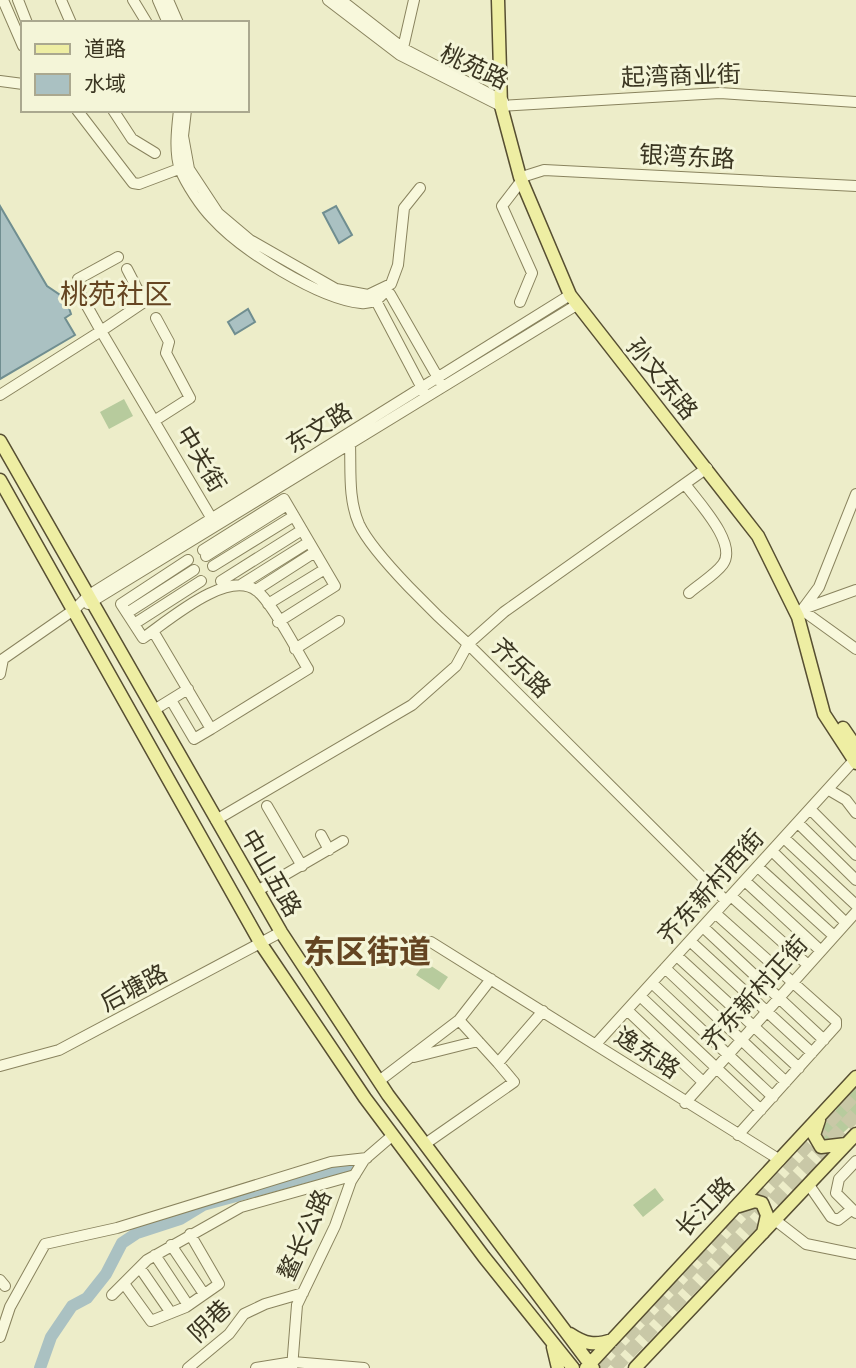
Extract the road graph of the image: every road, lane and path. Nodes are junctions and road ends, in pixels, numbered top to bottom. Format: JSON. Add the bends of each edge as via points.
{"nodes":[{"id":1,"x":3,"y":0,"type":"edge"},
{"id":2,"x":18,"y":0,"type":"edge"},
{"id":3,"x":61,"y":0,"type":"edge"},
{"id":4,"x":133,"y":0,"type":"edge"},
{"id":5,"x":158,"y":0,"type":"edge"},
{"id":6,"x":168,"y":0,"type":"edge"},
{"id":7,"x":328,"y":0,"type":"edge"},
{"id":8,"x":341,"y":0,"type":"edge"},
{"id":9,"x":414,"y":0,"type":"edge"},
{"id":10,"x":501,"y":0,"type":"edge"},
{"id":11,"x":26,"y":21,"type":"edge"},
{"id":12,"x":70,"y":21,"type":"edge"},
{"id":13,"x":146,"y":21,"type":"edge"},
{"id":14,"x":167,"y":21,"type":"edge"},
{"id":15,"x":177,"y":21,"type":"edge"},
{"id":16,"x":380,"y":35,"type":"junction"},
{"id":17,"x":21,"y":41,"type":"edge"},
{"id":18,"x":403,"y":48,"type":"junction"},
{"id":19,"x":0,"y":81,"type":"edge"},
{"id":20,"x":21,"y":84,"type":"edge"},
{"id":21,"x":856,"y":102,"type":"edge"},
{"id":22,"x":503,"y":103,"type":"junction"},
{"id":23,"x":79,"y":112,"type":"edge"},
{"id":24,"x":114,"y":112,"type":"edge"},
{"id":25,"x":179,"y":112,"type":"edge"},
{"id":26,"x":186,"y":112,"type":"edge"},
{"id":27,"x":155,"y":153,"type":"dead end"},
{"id":28,"x":184,"y":167,"type":"junction"},
{"id":29,"x":524,"y":179,"type":"junction"},
{"id":30,"x":856,"y":186,"type":"edge"},
{"id":31,"x":420,"y":188,"type":"dead end"},
{"id":32,"x":118,"y":257,"type":"dead end"},
{"id":33,"x":127,"y":269,"type":"dead end"},
{"id":34,"x":381,"y":293,"type":"junction"},
{"id":35,"x":573,"y":300,"type":"junction"},
{"id":36,"x":520,"y":302,"type":"dead end"},
{"id":37,"x":156,"y":318,"type":"dead end"},
{"id":38,"x":101,"y":331,"type":"junction"},
{"id":39,"x":441,"y":382,"type":"junction"},
{"id":40,"x":424,"y":392,"type":"junction"},
{"id":41,"x":0,"y":395,"type":"edge"},
{"id":42,"x":154,"y":421,"type":"junction"},
{"id":43,"x":0,"y":441,"type":"edge"},
{"id":44,"x":350,"y":444,"type":"junction"},
{"id":45,"x":707,"y":468,"type":"junction"},
{"id":46,"x":0,"y":480,"type":"edge"},
{"id":47,"x":685,"y":484,"type":"junction"},
{"id":48,"x":856,"y":494,"type":"edge"},
{"id":49,"x":294,"y":516,"type":"junction"},
{"id":50,"x":212,"y":519,"type":"junction"},
{"id":51,"x":302,"y":530,"type":"junction"},
{"id":52,"x":196,"y":538,"type":"junction"},
{"id":53,"x":309,"y":542,"type":"junction"},
{"id":54,"x":181,"y":547,"type":"junction"},
{"id":55,"x":315,"y":552,"type":"junction"},
{"id":56,"x":204,"y":553,"type":"junction"},
{"id":57,"x":191,"y":565,"type":"junction"},
{"id":58,"x":213,"y":566,"type":"junction"},
{"id":59,"x":325,"y":569,"type":"junction"},
{"id":60,"x":201,"y":581,"type":"junction"},
{"id":61,"x":222,"y":583,"type":"junction"},
{"id":62,"x":242,"y":584,"type":"junction"},
{"id":63,"x":256,"y":590,"type":"junction"},
{"id":64,"x":856,"y":590,"type":"edge"},
{"id":65,"x":689,"y":593,"type":"dead end"},
{"id":66,"x":209,"y":594,"type":"junction"},
{"id":67,"x":91,"y":599,"type":"junction"},
{"id":68,"x":268,"y":604,"type":"junction"},
{"id":69,"x":75,"y":609,"type":"junction"},
{"id":70,"x":799,"y":611,"type":"junction"},
{"id":71,"x":339,"y":621,"type":"dead end"},
{"id":72,"x":278,"y":622,"type":"junction"},
{"id":73,"x":134,"y":625,"type":"junction"},
{"id":74,"x":153,"y":631,"type":"junction"},
{"id":75,"x":468,"y":644,"type":"junction"},
{"id":76,"x":295,"y":649,"type":"junction"},
{"id":77,"x":856,"y":649,"type":"edge"},
{"id":78,"x":1,"y":659,"type":"edge"},
{"id":79,"x":0,"y":674,"type":"edge"},
{"id":80,"x":188,"y":689,"type":"junction"},
{"id":81,"x":171,"y":700,"type":"junction"},
{"id":82,"x":196,"y":704,"type":"junction"},
{"id":83,"x":154,"y":710,"type":"junction"},
{"id":84,"x":180,"y":714,"type":"junction"},
{"id":85,"x":204,"y":717,"type":"junction"},
{"id":86,"x":187,"y":727,"type":"junction"},
{"id":87,"x":211,"y":729,"type":"junction"},
{"id":88,"x":855,"y":757,"type":"edge"},
{"id":89,"x":837,"y":780,"type":"junction"},
{"id":90,"x":829,"y":790,"type":"junction"},
{"id":91,"x":846,"y":800,"type":"junction"},
{"id":92,"x":267,"y":806,"type":"dead end"},
{"id":93,"x":810,"y":809,"type":"junction"},
{"id":94,"x":856,"y":813,"type":"edge"},
{"id":95,"x":216,"y":820,"type":"junction"},
{"id":96,"x":798,"y":823,"type":"junction"},
{"id":97,"x":321,"y":835,"type":"dead end"},
{"id":98,"x":784,"y":838,"type":"junction"},
{"id":99,"x":344,"y":841,"type":"dead end"},
{"id":100,"x":329,"y":850,"type":"junction"},
{"id":101,"x":772,"y":851,"type":"junction"},
{"id":102,"x":856,"y":855,"type":"edge"},
{"id":103,"x":302,"y":866,"type":"junction"},
{"id":104,"x":758,"y":867,"type":"junction"},
{"id":105,"x":856,"y":880,"type":"edge"},
{"id":106,"x":745,"y":881,"type":"junction"},
{"id":107,"x":257,"y":891,"type":"junction"},
{"id":108,"x":729,"y":898,"type":"junction"},
{"id":109,"x":856,"y":905,"type":"edge"},
{"id":110,"x":856,"y":912,"type":"edge"},
{"id":111,"x":715,"y":913,"type":"junction"},
{"id":112,"x":846,"y":923,"type":"junction"},
{"id":113,"x":703,"y":927,"type":"junction"},
{"id":114,"x":281,"y":932,"type":"junction"},
{"id":115,"x":834,"y":936,"type":"junction"},
{"id":116,"x":431,"y":942,"type":"dead end"},
{"id":117,"x":690,"y":942,"type":"junction"},
{"id":118,"x":261,"y":944,"type":"junction"},
{"id":119,"x":821,"y":951,"type":"junction"},
{"id":120,"x":677,"y":956,"type":"junction"},
{"id":121,"x":808,"y":965,"type":"junction"},
{"id":122,"x":666,"y":968,"type":"junction"},
{"id":123,"x":491,"y":979,"type":"junction"},
{"id":124,"x":792,"y":982,"type":"junction"},
{"id":125,"x":652,"y":983,"type":"junction"},
{"id":126,"x":640,"y":996,"type":"junction"},
{"id":127,"x":778,"y":998,"type":"junction"},
{"id":128,"x":627,"y":1010,"type":"junction"},
{"id":129,"x":542,"y":1011,"type":"junction"},
{"id":130,"x":766,"y":1011,"type":"junction"},
{"id":131,"x":459,"y":1020,"type":"junction"},
{"id":132,"x":753,"y":1026,"type":"junction"},
{"id":133,"x":740,"y":1040,"type":"junction"},
{"id":134,"x":824,"y":1040,"type":"junction"},
{"id":135,"x":478,"y":1041,"type":"junction"},
{"id":136,"x":596,"y":1044,"type":"junction"},
{"id":137,"x":812,"y":1053,"type":"junction"},
{"id":138,"x":728,"y":1054,"type":"junction"},
{"id":139,"x":410,"y":1058,"type":"junction"},
{"id":140,"x":498,"y":1063,"type":"junction"},
{"id":141,"x":0,"y":1066,"type":"edge"},
{"id":142,"x":716,"y":1068,"type":"junction"},
{"id":143,"x":799,"y":1068,"type":"junction"},
{"id":144,"x":856,"y":1077,"type":"edge"},
{"id":145,"x":379,"y":1081,"type":"junction"},
{"id":146,"x":703,"y":1082,"type":"junction"},
{"id":147,"x":786,"y":1082,"type":"junction"},
{"id":148,"x":773,"y":1097,"type":"junction"},
{"id":149,"x":685,"y":1103,"type":"junction"},
{"id":150,"x":761,"y":1110,"type":"junction"},
{"id":151,"x":820,"y":1116,"type":"junction"},
{"id":152,"x":393,"y":1135,"type":"junction"},
{"id":153,"x":738,"y":1135,"type":"junction"},
{"id":154,"x":852,"y":1139,"type":"edge"},
{"id":155,"x":425,"y":1144,"type":"junction"},
{"id":156,"x":367,"y":1158,"type":"junction"},
{"id":157,"x":780,"y":1160,"type":"junction"},
{"id":158,"x":856,"y":1161,"type":"edge"},
{"id":159,"x":355,"y":1175,"type":"junction"},
{"id":160,"x":809,"y":1185,"type":"junction"},
{"id":161,"x":735,"y":1208,"type":"junction"},
{"id":162,"x":853,"y":1211,"type":"edge"},
{"id":163,"x":775,"y":1220,"type":"junction"},
{"id":164,"x":763,"y":1233,"type":"junction"},
{"id":165,"x":190,"y":1234,"type":"junction"},
{"id":166,"x":171,"y":1245,"type":"junction"},
{"id":167,"x":856,"y":1254,"type":"edge"},
{"id":168,"x":155,"y":1255,"type":"junction"},
{"id":169,"x":140,"y":1268,"type":"junction"},
{"id":170,"x":125,"y":1285,"type":"junction"},
{"id":171,"x":303,"y":1293,"type":"junction"},
{"id":172,"x":204,"y":1294,"type":"junction"},
{"id":173,"x":112,"y":1295,"type":"dead end"},
{"id":174,"x":188,"y":1305,"type":"junction"},
{"id":175,"x":171,"y":1313,"type":"junction"},
{"id":176,"x":564,"y":1330,"type":"junction"},
{"id":177,"x":0,"y":1337,"type":"edge"},
{"id":178,"x":612,"y":1339,"type":"junction"},
{"id":179,"x":550,"y":1340,"type":"junction"},
{"id":180,"x":292,"y":1365,"type":"edge"},
{"id":181,"x":590,"y":1367,"type":"edge"},
{"id":182,"x":188,"y":1368,"type":"edge"},
{"id":183,"x":256,"y":1368,"type":"edge"},
{"id":184,"x":364,"y":1368,"type":"edge"},
{"id":185,"x":558,"y":1368,"type":"edge"},
{"id":186,"x":573,"y":1368,"type":"edge"},
{"id":187,"x":636,"y":1368,"type":"edge"}],
"edges":[{"from":1,"to":17,"type":"street"},
{"from":2,"to":11,"type":"street"},
{"from":3,"to":12,"type":"street"},
{"from":4,"to":13,"type":"street"},
{"from":5,"to":14,"type":"street"},
{"from":6,"to":15,"type":"street"},
{"from":7,"to":16,"type":"street","name":"桃苑路"},
{"from":8,"to":16,"type":"street","name":"桃苑路"},
{"from":9,"to":18,"type":"street"},
{"from":10,"to":22,"type":"main road","name":"孙文东路"},
{"from":16,"to":18,"type":"street","name":"桃苑路"},
{"from":16,"to":22,"type":"street","name":"桃苑路","via":[[400,55]]},
{"from":18,"to":22,"type":"street","name":"桃苑路"},
{"from":19,"to":20,"type":"street"},
{"from":21,"to":22,"type":"street","name":"起湾商业街","via":[[720,93]]},
{"from":22,"to":29,"type":"main road","name":"孙文东路"},
{"from":23,"to":28,"type":"street","via":[[132,183]]},
{"from":24,"to":27,"type":"street","via":[[132,139]]},
{"from":25,"to":28,"type":"street","via":[[176,141]]},
{"from":26,"to":28,"type":"street"},
{"from":28,"to":34,"type":"street","via":[[218,213],[250,240],[336,289],[362,296]]},
{"from":29,"to":30,"type":"street","name":"银湾东路","via":[[544,170]]},
{"from":29,"to":35,"type":"main road","name":"孙文东路"},
{"from":29,"to":36,"type":"street","via":[[502,206],[532,273]]},
{"from":29,"to":70,"type":"main road","name":"孙文东路","via":[[581,302],[764,532]]},
{"from":31,"to":34,"type":"street","via":[[404,208],[398,265]]},
{"from":32,"to":38,"type":"street","name":"中关街","via":[[78,279],[78,290]]},
{"from":33,"to":38,"type":"street","via":[[144,302]]},
{"from":34,"to":39,"type":"street"},
{"from":34,"to":40,"type":"street"},
{"from":35,"to":39,"type":"street","name":"东文路"},
{"from":35,"to":45,"type":"main road","name":"孙文东路"},
{"from":37,"to":42,"type":"street","name":"中关街","via":[[169,342],[166,353],[190,398]]},
{"from":38,"to":41,"type":"street"},
{"from":38,"to":42,"type":"street","name":"中关街"},
{"from":39,"to":40,"type":"street","name":"东文路"},
{"from":40,"to":44,"type":"street","name":"东文路"},
{"from":40,"to":50,"type":"street","name":"东文路"},
{"from":42,"to":50,"type":"street","name":"中关街"},
{"from":43,"to":67,"type":"main road","name":"中山五路"},
{"from":44,"to":52,"type":"street","name":"东文路"},
{"from":44,"to":75,"type":"street","via":[[351,497],[373,549]]},
{"from":45,"to":47,"type":"street","name":"齐乐路"},
{"from":45,"to":70,"type":"main road","name":"孙文东路","via":[[758,536]]},
{"from":46,"to":69,"type":"main road","name":"中山五路"},
{"from":47,"to":65,"type":"street","via":[[723,537],[727,553],[723,564]]},
{"from":47,"to":75,"type":"street","name":"齐乐路","via":[[504,612]]},
{"from":48,"to":70,"type":"street","via":[[819,587]]},
{"from":49,"to":51,"type":"street"},
{"from":49,"to":56,"type":"street","via":[[287,505]]},
{"from":49,"to":58,"type":"street"},
{"from":50,"to":67,"type":"street","name":"东文路"},
{"from":51,"to":53,"type":"street"},
{"from":51,"to":61,"type":"street"},
{"from":52,"to":54,"type":"street","name":"东文路"},
{"from":52,"to":56,"type":"street"},
{"from":53,"to":55,"type":"street"},
{"from":53,"to":62,"type":"street"},
{"from":54,"to":57,"type":"street"},
{"from":54,"to":67,"type":"street","name":"东文路"},
{"from":55,"to":59,"type":"street"},
{"from":55,"to":63,"type":"street"},
{"from":56,"to":58,"type":"street"},
{"from":57,"to":60,"type":"street"},
{"from":57,"to":73,"type":"street","via":[[121,604]]},
{"from":58,"to":61,"type":"street"},
{"from":59,"to":68,"type":"street"},
{"from":59,"to":72,"type":"street","via":[[335,586]]},
{"from":60,"to":66,"type":"street"},
{"from":60,"to":73,"type":"street"},
{"from":61,"to":62,"type":"street"},
{"from":61,"to":66,"type":"street"},
{"from":62,"to":63,"type":"street"},
{"from":63,"to":68,"type":"street"},
{"from":64,"to":70,"type":"street"},
{"from":66,"to":74,"type":"street"},
{"from":67,"to":69,"type":"street"},
{"from":67,"to":83,"type":"main road","name":"中山五路"},
{"from":68,"to":72,"type":"street"},
{"from":69,"to":78,"type":"street"},
{"from":69,"to":118,"type":"main road","name":"中山五路"},
{"from":70,"to":77,"type":"street"},
{"from":70,"to":88,"type":"main road","name":"孙文东路","via":[[824,714]]},
{"from":71,"to":76,"type":"street"},
{"from":72,"to":76,"type":"street"},
{"from":73,"to":74,"type":"street","via":[[142,638]]},
{"from":74,"to":80,"type":"street"},
{"from":75,"to":95,"type":"street","via":[[456,666],[412,705]]},
{"from":75,"to":108,"type":"street","name":"齐乐路"},
{"from":76,"to":87,"type":"street","via":[[308,669]]},
{"from":78,"to":79,"type":"street"},
{"from":80,"to":81,"type":"street"},
{"from":80,"to":82,"type":"street"},
{"from":81,"to":83,"type":"street"},
{"from":81,"to":84,"type":"street"},
{"from":82,"to":84,"type":"street"},
{"from":82,"to":85,"type":"street"},
{"from":83,"to":95,"type":"main road","name":"中山五路"},
{"from":84,"to":86,"type":"street"},
{"from":85,"to":86,"type":"street"},
{"from":85,"to":87,"type":"street"},
{"from":86,"to":87,"type":"street","via":[[194,739]]},
{"from":88,"to":89,"type":"street","name":"齐东新村西街"},
{"from":89,"to":90,"type":"street","name":"齐东新村西街"},
{"from":89,"to":91,"type":"street"},
{"from":90,"to":91,"type":"street"},
{"from":90,"to":93,"type":"street","name":"齐东新村西街"},
{"from":91,"to":94,"type":"street"},
{"from":92,"to":103,"type":"street"},
{"from":93,"to":96,"type":"street","name":"齐东新村西街"},
{"from":93,"to":102,"type":"street"},
{"from":95,"to":107,"type":"main road","name":"中山五路"},
{"from":96,"to":98,"type":"street","name":"齐东新村西街"},
{"from":96,"to":105,"type":"street"},
{"from":97,"to":100,"type":"street"},
{"from":98,"to":101,"type":"street","name":"齐东新村西街"},
{"from":98,"to":109,"type":"street"},
{"from":99,"to":100,"type":"street"},
{"from":100,"to":103,"type":"street"},
{"from":101,"to":104,"type":"street","name":"齐东新村西街"},
{"from":101,"to":112,"type":"street"},
{"from":103,"to":107,"type":"street"},
{"from":104,"to":106,"type":"street","name":"齐东新村西街"},
{"from":104,"to":115,"type":"street"},
{"from":106,"to":108,"type":"street","name":"齐东新村西街"},
{"from":106,"to":119,"type":"street"},
{"from":107,"to":114,"type":"main road","name":"中山五路"},
{"from":108,"to":111,"type":"street","name":"齐东新村西街"},
{"from":108,"to":121,"type":"street","name":"齐乐路"},
{"from":110,"to":112,"type":"street","name":"齐东新村正街"},
{"from":111,"to":113,"type":"street","name":"齐东新村西街"},
{"from":111,"to":124,"type":"street"},
{"from":112,"to":115,"type":"street","name":"齐东新村正街"},
{"from":113,"to":117,"type":"street","name":"齐东新村西街"},
{"from":113,"to":127,"type":"street"},
{"from":114,"to":118,"type":"street","name":"后塘路"},
{"from":114,"to":145,"type":"main road","name":"中山五路"},
{"from":115,"to":119,"type":"street","name":"齐东新村正街"},
{"from":116,"to":123,"type":"street","name":"逸东路"},
{"from":117,"to":120,"type":"street","name":"齐东新村西街"},
{"from":117,"to":130,"type":"street"},
{"from":118,"to":141,"type":"street","name":"后塘路","via":[[60,1050]]},
{"from":118,"to":152,"type":"main road","name":"中山五路"},
{"from":119,"to":121,"type":"street","name":"齐东新村正街"},
{"from":120,"to":122,"type":"street","name":"齐东新村西街"},
{"from":120,"to":132,"type":"street"},
{"from":121,"to":124,"type":"street","name":"齐东新村正街"},
{"from":122,"to":125,"type":"street","name":"齐东新村西街"},
{"from":122,"to":133,"type":"street"},
{"from":123,"to":129,"type":"street","name":"逸东路"},
{"from":123,"to":131,"type":"street"},
{"from":124,"to":127,"type":"street","name":"齐东新村正街"},
{"from":124,"to":134,"type":"street","via":[[836,1021]]},
{"from":125,"to":126,"type":"street","name":"齐东新村西街"},
{"from":125,"to":138,"type":"street"},
{"from":126,"to":128,"type":"street","name":"齐东新村西街"},
{"from":126,"to":142,"type":"street"},
{"from":127,"to":130,"type":"street","name":"齐东新村正街"},
{"from":127,"to":134,"type":"street"},
{"from":128,"to":136,"type":"street","name":"齐东新村西街"},
{"from":128,"to":146,"type":"street"},
{"from":129,"to":136,"type":"street","name":"逸东路"},
{"from":129,"to":140,"type":"street"},
{"from":130,"to":132,"type":"street","name":"齐东新村正街"},
{"from":130,"to":137,"type":"street"},
{"from":131,"to":135,"type":"street"},
{"from":131,"to":139,"type":"street"},
{"from":132,"to":133,"type":"street","name":"齐东新村正街"},
{"from":132,"to":143,"type":"street"},
{"from":133,"to":138,"type":"street","name":"齐东新村正街"},
{"from":133,"to":147,"type":"street"},
{"from":134,"to":137,"type":"street"},
{"from":135,"to":139,"type":"street"},
{"from":135,"to":140,"type":"street"},
{"from":136,"to":149,"type":"street","name":"逸东路"},
{"from":137,"to":143,"type":"street"},
{"from":138,"to":142,"type":"street","name":"齐东新村正街"},
{"from":138,"to":148,"type":"street"},
{"from":139,"to":145,"type":"street"},
{"from":140,"to":155,"type":"street","via":[[514,1082]]},
{"from":142,"to":146,"type":"street","name":"齐东新村正街"},
{"from":142,"to":150,"type":"street"},
{"from":143,"to":147,"type":"street"},
{"from":144,"to":151,"type":"main road","name":"长江路"},
{"from":145,"to":155,"type":"main road","name":"中山五路"},
{"from":146,"to":149,"type":"street","name":"齐东新村正街"},
{"from":147,"to":148,"type":"street"},
{"from":148,"to":150,"type":"street"},
{"from":149,"to":153,"type":"street","name":"逸东路"},
{"from":150,"to":153,"type":"street"},
{"from":151,"to":154,"type":"main road","via":[[814,1135],[817,1143],[831,1148]]},
{"from":151,"to":157,"type":"main road","name":"长江路"},
{"from":152,"to":156,"type":"street","name":"鳌长公路"},
{"from":152,"to":179,"type":"main road","name":"中山五路"},
{"from":153,"to":157,"type":"street","name":"逸东路"},
{"from":154,"to":160,"type":"main road"},
{"from":155,"to":176,"type":"main road","name":"中山五路"},
{"from":156,"to":159,"type":"street","name":"鳌长公路"},
{"from":156,"to":177,"type":"street","via":[[331,1162],[117,1228],[45,1244],[10,1307]]},
{"from":157,"to":161,"type":"main road","name":"长江路"},
{"from":158,"to":162,"type":"street","via":[[839,1179],[836,1193]]},
{"from":159,"to":165,"type":"street","via":[[241,1207]]},
{"from":159,"to":171,"type":"street","name":"鳌长公路"},
{"from":160,"to":162,"type":"street","via":[[831,1217],[838,1220]]},
{"from":160,"to":163,"type":"main road"},
{"from":161,"to":164,"type":"main road","via":[[755,1200],[762,1203],[766,1215]]},
{"from":161,"to":178,"type":"main road","name":"长江路"},
{"from":163,"to":164,"type":"main road"},
{"from":163,"to":167,"type":"street","via":[[806,1244]]},
{"from":164,"to":187,"type":"main road"},
{"from":165,"to":166,"type":"street"},
{"from":165,"to":172,"type":"street","via":[[219,1284]]},
{"from":166,"to":168,"type":"street"},
{"from":166,"to":172,"type":"street"},
{"from":168,"to":169,"type":"street"},
{"from":168,"to":174,"type":"street"},
{"from":169,"to":170,"type":"street"},
{"from":169,"to":175,"type":"street"},
{"from":170,"to":173,"type":"street"},
{"from":170,"to":175,"type":"street","via":[[151,1321]]},
{"from":171,"to":180,"type":"street","name":"鳌长公路","via":[[297,1305]]},
{"from":171,"to":182,"type":"street","name":"阴巷","via":[[244,1314],[229,1334]]},
{"from":172,"to":174,"type":"street"},
{"from":174,"to":175,"type":"street"},
{"from":176,"to":178,"type":"main road","via":[[588,1343],[600,1345]]},
{"from":176,"to":181,"type":"main road","name":"中山五路"},
{"from":178,"to":181,"type":"main road","name":"长江路"},
{"from":179,"to":185,"type":"main road"},
{"from":179,"to":186,"type":"main road","name":"中山五路"},
{"from":180,"to":183,"type":"street"},
{"from":180,"to":184,"type":"street"}]}
